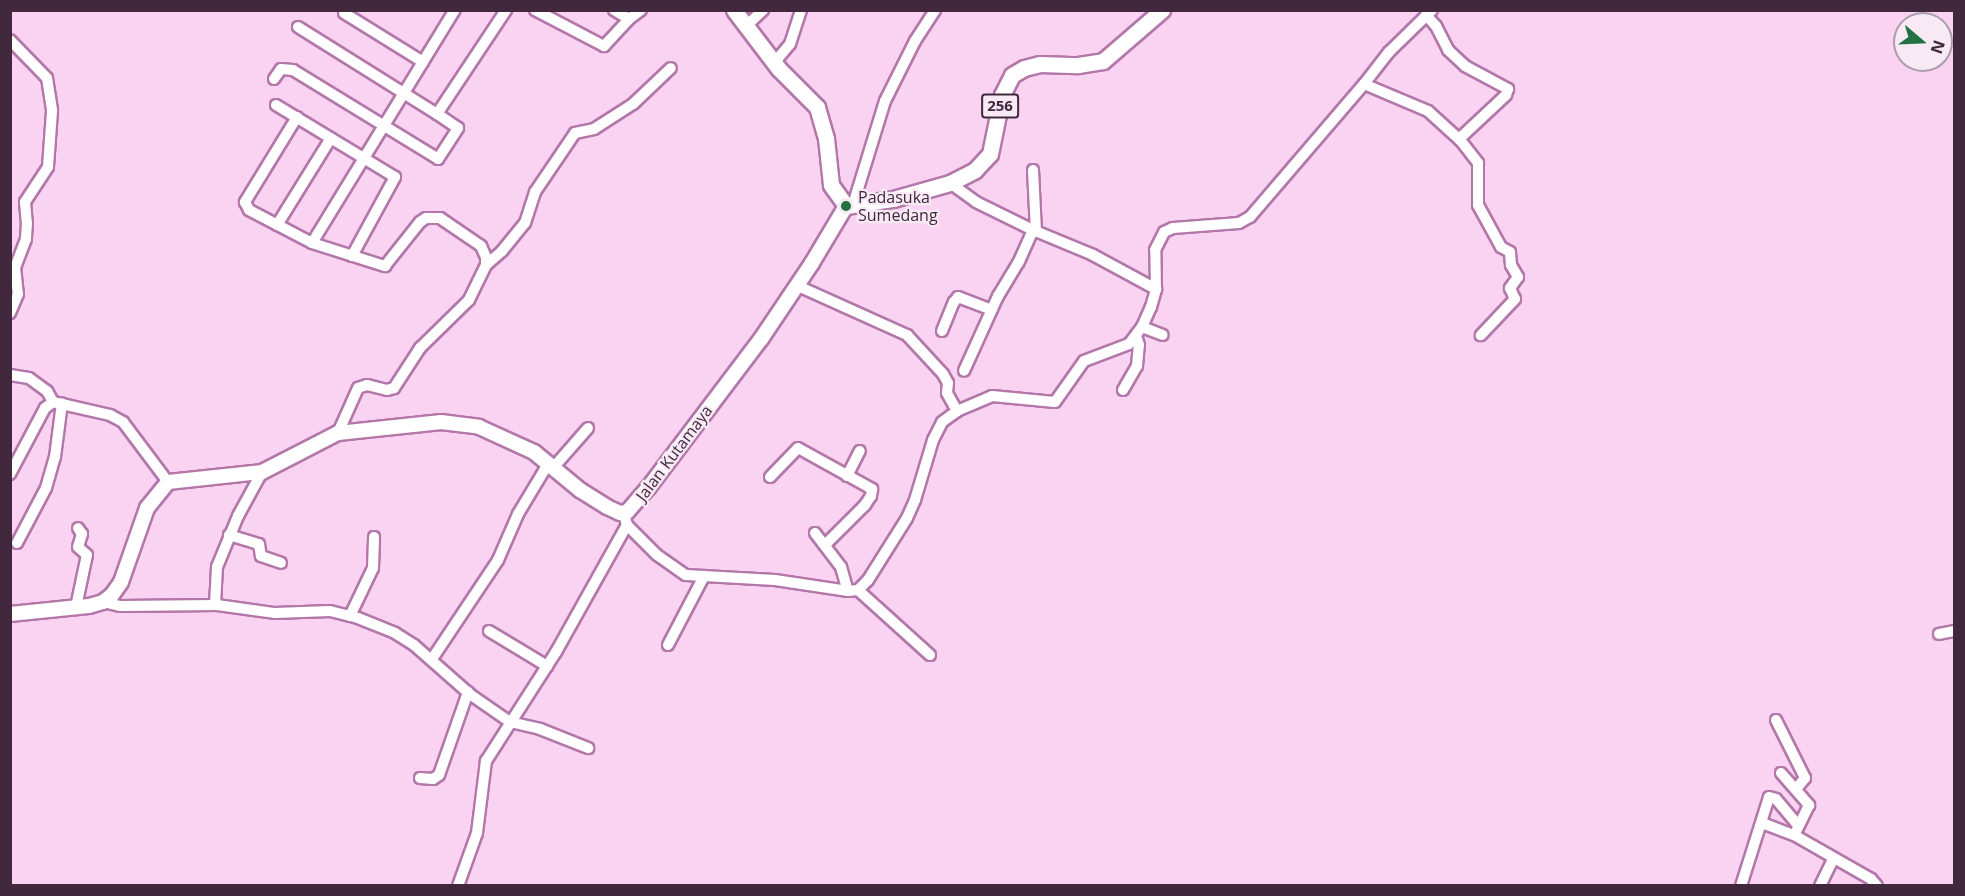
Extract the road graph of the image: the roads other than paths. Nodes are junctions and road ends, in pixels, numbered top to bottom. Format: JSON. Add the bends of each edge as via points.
{"nodes":[{"id":1,"x":455,"y":10,"type":"edge"},
{"id":2,"x":506,"y":10,"type":"edge"},
{"id":3,"x":535,"y":10,"type":"edge"},
{"id":4,"x":614,"y":10,"type":"edge"},
{"id":5,"x":641,"y":10,"type":"edge"},
{"id":6,"x":734,"y":10,"type":"edge"},
{"id":7,"x":763,"y":10,"type":"edge"},
{"id":8,"x":801,"y":10,"type":"edge"},
{"id":9,"x":935,"y":10,"type":"edge"},
{"id":10,"x":1162,"y":10,"type":"edge"},
{"id":11,"x":344,"y":13,"type":"dead end"},
{"id":12,"x":1429,"y":13,"type":"edge"},
{"id":13,"x":629,"y":19,"type":"junction"},
{"id":14,"x":298,"y":27,"type":"dead end"},
{"id":15,"x":745,"y":27,"type":"junction"},
{"id":16,"x":10,"y":40,"type":"edge"},
{"id":17,"x":423,"y":62,"type":"junction"},
{"id":18,"x":774,"y":63,"type":"junction"},
{"id":19,"x":671,"y":68,"type":"dead end"},
{"id":20,"x":274,"y":79,"type":"dead end"},
{"id":21,"x":1364,"y":84,"type":"junction"},
{"id":22,"x":404,"y":94,"type":"junction"},
{"id":23,"x":276,"y":105,"type":"dead end"},
{"id":24,"x":437,"y":114,"type":"junction"},
{"id":25,"x":297,"y":117,"type":"junction"},
{"id":26,"x":384,"y":126,"type":"junction"},
{"id":27,"x":331,"y":138,"type":"junction"},
{"id":28,"x":1462,"y":142,"type":"junction"},
{"id":29,"x":364,"y":158,"type":"junction"},
{"id":30,"x":1033,"y":170,"type":"dead end"},
{"id":31,"x":950,"y":183,"type":"junction"},
{"id":32,"x":850,"y":206,"type":"junction"},
{"id":33,"x":277,"y":225,"type":"junction"},
{"id":34,"x":1034,"y":231,"type":"junction"},
{"id":35,"x":312,"y":243,"type":"junction"},
{"id":36,"x":352,"y":256,"type":"junction"},
{"id":37,"x":486,"y":265,"type":"junction"},
{"id":38,"x":798,"y":286,"type":"junction"},
{"id":39,"x":1156,"y":289,"type":"junction"},
{"id":40,"x":992,"y":310,"type":"junction"},
{"id":41,"x":10,"y":313,"type":"edge"},
{"id":42,"x":942,"y":331,"type":"dead end"},
{"id":43,"x":1139,"y":332,"type":"junction"},
{"id":44,"x":1163,"y":335,"type":"dead end"},
{"id":45,"x":1481,"y":335,"type":"dead end"},
{"id":46,"x":964,"y":371,"type":"dead end"},
{"id":47,"x":10,"y":375,"type":"edge"},
{"id":48,"x":1123,"y":390,"type":"dead end"},
{"id":49,"x":58,"y":403,"type":"junction"},
{"id":50,"x":957,"y":411,"type":"junction"},
{"id":51,"x":588,"y":428,"type":"dead end"},
{"id":52,"x":338,"y":433,"type":"junction"},
{"id":53,"x":860,"y":450,"type":"dead end"},
{"id":54,"x":550,"y":466,"type":"junction"},
{"id":55,"x":262,"y":472,"type":"junction"},
{"id":56,"x":10,"y":474,"type":"edge"},
{"id":57,"x":847,"y":476,"type":"junction"},
{"id":58,"x":770,"y":477,"type":"dead end"},
{"id":59,"x":168,"y":482,"type":"junction"},
{"id":60,"x":626,"y":519,"type":"junction"},
{"id":61,"x":78,"y":528,"type":"dead end"},
{"id":62,"x":815,"y":532,"type":"dead end"},
{"id":63,"x":229,"y":535,"type":"junction"},
{"id":64,"x":374,"y":537,"type":"dead end"},
{"id":65,"x":17,"y":543,"type":"dead end"},
{"id":66,"x":825,"y":545,"type":"junction"},
{"id":67,"x":281,"y":563,"type":"dead end"},
{"id":68,"x":704,"y":576,"type":"junction"},
{"id":69,"x":853,"y":591,"type":"junction"},
{"id":70,"x":104,"y":602,"type":"junction"},
{"id":71,"x":215,"y":605,"type":"junction"},
{"id":72,"x":76,"y":607,"type":"junction"},
{"id":73,"x":10,"y":614,"type":"edge"},
{"id":74,"x":350,"y":616,"type":"junction"},
{"id":75,"x":1954,"y":631,"type":"edge"},
{"id":76,"x":489,"y":632,"type":"dead end"},
{"id":77,"x":1939,"y":634,"type":"dead end"},
{"id":78,"x":668,"y":645,"type":"dead end"},
{"id":79,"x":930,"y":655,"type":"dead end"},
{"id":80,"x":432,"y":659,"type":"junction"},
{"id":81,"x":547,"y":666,"type":"junction"},
{"id":82,"x":468,"y":692,"type":"junction"},
{"id":83,"x":1776,"y":720,"type":"dead end"},
{"id":84,"x":510,"y":722,"type":"junction"},
{"id":85,"x":588,"y":748,"type":"dead end"},
{"id":86,"x":1781,"y":773,"type":"dead end"},
{"id":87,"x":420,"y":778,"type":"dead end"},
{"id":88,"x":1796,"y":789,"type":"junction"},
{"id":89,"x":1762,"y":823,"type":"junction"},
{"id":90,"x":1796,"y":831,"type":"junction"},
{"id":91,"x":1833,"y":859,"type":"junction"},
{"id":92,"x":458,"y":885,"type":"edge"},
{"id":93,"x":1741,"y":885,"type":"edge"},
{"id":94,"x":1820,"y":885,"type":"edge"},
{"id":95,"x":1877,"y":885,"type":"edge"}],
"edges":[{"from":1,"to":17,"type":"street"},
{"from":2,"to":24,"type":"street"},
{"from":3,"to":13,"type":"street","via":[[604,46]]},
{"from":4,"to":13,"type":"street"},
{"from":5,"to":13,"type":"street"},
{"from":6,"to":15,"type":"main road"},
{"from":7,"to":15,"type":"street"},
{"from":8,"to":18,"type":"street","via":[[790,44]]},
{"from":9,"to":32,"type":"street","via":[[910,49],[885,101]]},
{"from":10,"to":31,"type":"main road","number":"256","via":[[1103,61],[1040,64],[1012,75],[1002,96],[990,154],[975,170]]},
{"from":11,"to":17,"type":"street"},
{"from":12,"to":21,"type":"street","via":[[1389,52]]},
{"from":12,"to":28,"type":"street","via":[[1448,50],[1465,66],[1508,89]]},
{"from":14,"to":22,"type":"street"},
{"from":15,"to":18,"type":"main road"},
{"from":16,"to":41,"type":"street","via":[[47,78],[52,111],[50,159],[45,176],[25,202],[26,239],[15,267],[18,294]]},
{"from":17,"to":22,"type":"street"},
{"from":18,"to":32,"type":"main road","via":[[821,113],[831,185]]},
{"from":19,"to":37,"type":"street","via":[[633,104],[594,129],[575,133],[536,192],[525,223]]},
{"from":20,"to":26,"type":"street","via":[[281,69],[293,69]]},
{"from":21,"to":28,"type":"street","via":[[1418,105]]},
{"from":21,"to":39,"type":"street","via":[[1250,217],[1239,223],[1164,232],[1155,250]]},
{"from":22,"to":24,"type":"street"},
{"from":22,"to":26,"type":"street"},
{"from":23,"to":25,"type":"street"},
{"from":24,"to":26,"type":"street","via":[[458,128],[438,159]]},
{"from":25,"to":27,"type":"street"},
{"from":25,"to":33,"type":"street","via":[[245,202],[249,210]]},
{"from":26,"to":29,"type":"street"},
{"from":27,"to":29,"type":"street"},
{"from":27,"to":33,"type":"street"},
{"from":28,"to":45,"type":"street","via":[[1480,166],[1480,209],[1501,247],[1510,252],[1511,265],[1518,277],[1510,288],[1515,299]]},
{"from":29,"to":35,"type":"street"},
{"from":29,"to":36,"type":"street","via":[[395,180]]},
{"from":30,"to":34,"type":"street"},
{"from":31,"to":32,"type":"main road","number":"256"},
{"from":31,"to":34,"type":"street","via":[[976,202]]},
{"from":32,"to":38,"type":"main road","name":"Jalan Kutamaya"},
{"from":33,"to":35,"type":"street"},
{"from":34,"to":39,"type":"street","via":[[1093,255]]},
{"from":34,"to":40,"type":"street"},
{"from":35,"to":36,"type":"street"},
{"from":36,"to":37,"type":"street","via":[[387,266],[417,225],[434,217],[446,220],[480,246]]},
{"from":37,"to":52,"type":"street","via":[[469,300],[420,348],[394,387],[358,388]]},
{"from":38,"to":50,"type":"street","via":[[907,335],[943,374]]},
{"from":38,"to":60,"type":"main road","name":"Jalan Kutamaya"},
{"from":39,"to":43,"type":"street"},
{"from":40,"to":42,"type":"street","via":[[958,297]]},
{"from":40,"to":46,"type":"street"},
{"from":43,"to":44,"type":"street"},
{"from":43,"to":48,"type":"street","via":[[1137,366]]},
{"from":43,"to":50,"type":"street","via":[[1124,348],[1083,362],[1055,402],[997,396]]},
{"from":47,"to":49,"type":"street","via":[[29,378]]},
{"from":49,"to":56,"type":"street","via":[[45,408]]},
{"from":49,"to":59,"type":"street","via":[[111,415],[123,422]]},
{"from":49,"to":65,"type":"street","via":[[55,457],[46,488]]},
{"from":50,"to":69,"type":"street","via":[[938,426],[907,518],[874,571]]},
{"from":51,"to":54,"type":"street"},
{"from":52,"to":54,"type":"main road","name":"Jalan Kutamaya","via":[[459,422],[508,439],[534,452]]},
{"from":52,"to":55,"type":"main road","name":"Jalan Kutamaya"},
{"from":53,"to":57,"type":"street"},
{"from":54,"to":60,"type":"main road","name":"Jalan Kutamaya"},
{"from":54,"to":80,"type":"street","via":[[518,514],[498,560]]},
{"from":55,"to":59,"type":"main road","name":"Jalan Kutamaya"},
{"from":55,"to":63,"type":"street"},
{"from":57,"to":58,"type":"street","via":[[797,448]]},
{"from":57,"to":66,"type":"street","via":[[871,488],[872,494]]},
{"from":59,"to":70,"type":"main road","via":[[147,508],[119,586]]},
{"from":60,"to":68,"type":"street","via":[[657,555],[680,573]]},
{"from":60,"to":81,"type":"street"},
{"from":61,"to":72,"type":"street","via":[[82,534],[78,547],[87,557]]},
{"from":62,"to":66,"type":"street"},
{"from":63,"to":67,"type":"street","via":[[259,544],[261,556]]},
{"from":63,"to":71,"type":"street","via":[[217,567]]},
{"from":64,"to":74,"type":"street","via":[[373,568]]},
{"from":66,"to":69,"type":"street"},
{"from":68,"to":69,"type":"street","via":[[775,580]]},
{"from":68,"to":78,"type":"street"},
{"from":69,"to":79,"type":"street"},
{"from":70,"to":71,"type":"street","via":[[120,606]]},
{"from":70,"to":72,"type":"main road"},
{"from":71,"to":74,"type":"street","via":[[275,613],[330,612]]},
{"from":72,"to":73,"type":"main road"},
{"from":74,"to":80,"type":"street","via":[[395,633]]},
{"from":75,"to":77,"type":"street"},
{"from":76,"to":81,"type":"street"},
{"from":80,"to":82,"type":"street"},
{"from":81,"to":84,"type":"street"},
{"from":82,"to":84,"type":"street"},
{"from":82,"to":87,"type":"street","via":[[439,775],[433,779]]},
{"from":83,"to":88,"type":"street","via":[[1805,778]]},
{"from":84,"to":85,"type":"street"},
{"from":84,"to":92,"type":"street","via":[[486,761],[477,833]]},
{"from":86,"to":88,"type":"street"},
{"from":88,"to":90,"type":"street","via":[[1809,806]]},
{"from":89,"to":90,"type":"street"},
{"from":89,"to":90,"type":"street","via":[[1773,796]]},
{"from":89,"to":93,"type":"street"},
{"from":90,"to":91,"type":"street"},
{"from":91,"to":94,"type":"street"},
{"from":91,"to":95,"type":"street"}]}
